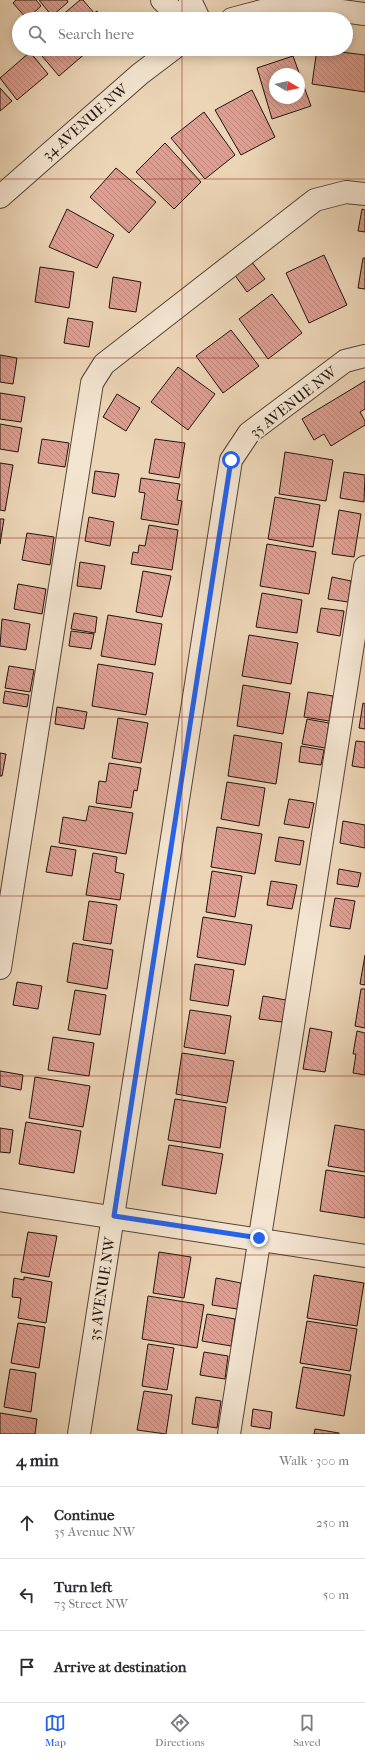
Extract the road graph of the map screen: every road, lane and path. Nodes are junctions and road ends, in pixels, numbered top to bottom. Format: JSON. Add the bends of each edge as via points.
{"nodes":[{"id":1,"x":162,"y":0,"type":"edge"},
{"id":2,"x":190,"y":0,"type":"edge"},
{"id":3,"x":289,"y":1,"type":"edge"},
{"id":4,"x":175,"y":12,"type":"edge"},
{"id":5,"x":195,"y":12,"type":"edge"},
{"id":6,"x":254,"y":12,"type":"edge"},
{"id":7,"x":365,"y":14,"type":"edge"},
{"id":8,"x":164,"y":56,"type":"edge"},
{"id":9,"x":365,"y":194,"type":"edge"},
{"id":10,"x":0,"y":197,"type":"edge"},
{"id":11,"x":365,"y":356,"type":"edge"},
{"id":12,"x":365,"y":567,"type":"edge"},
{"id":13,"x":0,"y":968,"type":"edge"},
{"id":14,"x":0,"y":1200,"type":"edge"},
{"id":15,"x":114,"y":1216,"type":"junction"},
{"id":16,"x":259,"y":1238,"type":"junction"},
{"id":17,"x":365,"y":1256,"type":"edge"},
{"id":18,"x":79,"y":1434,"type":"edge"},
{"id":19,"x":229,"y":1434,"type":"edge"}],
"edges":[{"from":1,"to":4,"type":"street"},
{"from":2,"to":5,"type":"street"},
{"from":3,"to":6,"type":"street"},
{"from":3,"to":7,"type":"street"},
{"from":8,"to":10,"type":"street","name":"34 AVENUE NW"},
{"from":9,"to":13,"type":"street","via":[[346,192],[315,200],[104,364],[92,383]]},
{"from":11,"to":15,"type":"street","name":"35 AVENUE NW","via":[[345,362],[249,434],[231,460]]},
{"from":12,"to":16,"type":"street"},
{"from":14,"to":15,"type":"street"},
{"from":15,"to":16,"type":"street"},
{"from":15,"to":18,"type":"street","name":"35 AVENUE NW"},
{"from":16,"to":17,"type":"street"},
{"from":16,"to":19,"type":"street"}]}
